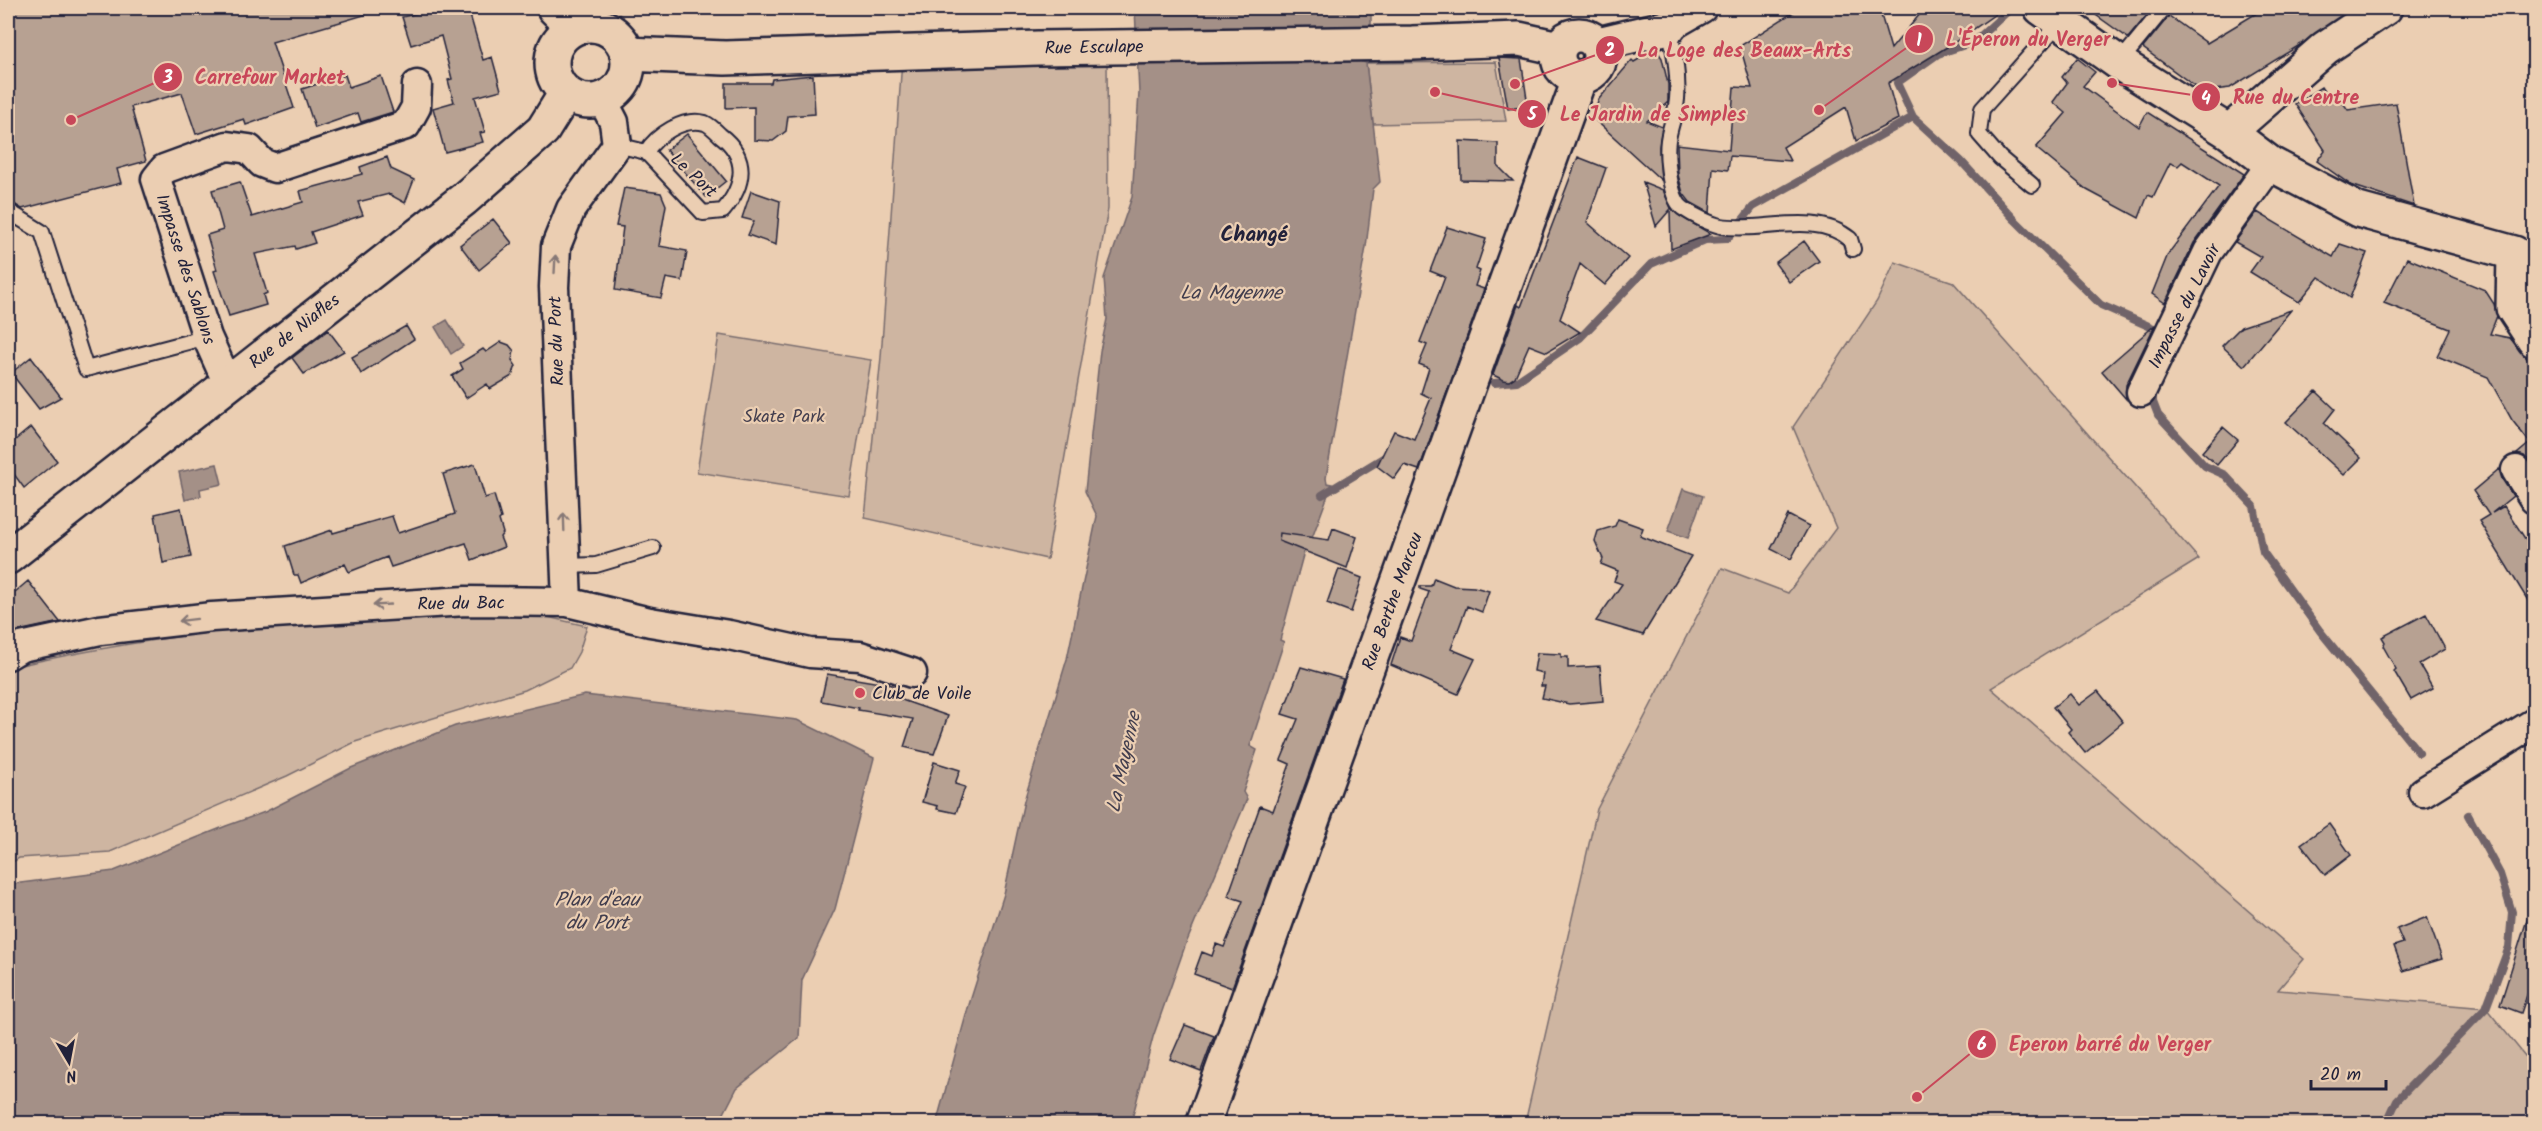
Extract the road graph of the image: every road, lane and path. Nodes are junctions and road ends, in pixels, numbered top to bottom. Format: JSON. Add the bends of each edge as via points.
{"nodes":[{"id":1,"x":1702,"y":8,"type":"edge"},
{"id":2,"x":2164,"y":8,"type":"edge"},
{"id":3,"x":2385,"y":8,"type":"edge"},
{"id":4,"x":2051,"y":14,"type":"edge"},
{"id":5,"x":564,"y":18,"type":"edge"},
{"id":6,"x":1669,"y":27,"type":"junction"},
{"id":7,"x":1598,"y":44,"type":"junction"},
{"id":8,"x":1559,"y":48,"type":"junction"},
{"id":9,"x":627,"y":54,"type":"junction"},
{"id":10,"x":2119,"y":63,"type":"junction"},
{"id":11,"x":1580,"y":77,"type":"junction"},
{"id":12,"x":417,"y":85,"type":"dead end"},
{"id":13,"x":566,"y":93,"type":"junction"},
{"id":14,"x":602,"y":99,"type":"junction"},
{"id":15,"x":2229,"y":132,"type":"junction"},
{"id":16,"x":617,"y":145,"type":"junction"},
{"id":17,"x":646,"y":152,"type":"junction"},
{"id":18,"x":2271,"y":164,"type":"junction"},
{"id":19,"x":2032,"y":185,"type":"dead end"},
{"id":20,"x":8,"y":211,"type":"edge"},
{"id":21,"x":1852,"y":249,"type":"dead end"},
{"id":22,"x":2524,"y":255,"type":"edge"},
{"id":23,"x":207,"y":337,"type":"junction"},
{"id":24,"x":2535,"y":340,"type":"edge"},
{"id":25,"x":224,"y":386,"type":"junction"},
{"id":26,"x":2142,"y":392,"type":"dead end"},
{"id":27,"x":2516,"y":471,"type":"dead end"},
{"id":28,"x":2535,"y":499,"type":"edge"},
{"id":29,"x":653,"y":549,"type":"dead end"},
{"id":30,"x":8,"y":557,"type":"edge"},
{"id":31,"x":565,"y":566,"type":"junction"},
{"id":32,"x":567,"y":602,"type":"junction"},
{"id":33,"x":8,"y":655,"type":"edge"},
{"id":34,"x":912,"y":673,"type":"dead end"},
{"id":35,"x":2535,"y":723,"type":"edge"},
{"id":36,"x":2423,"y":792,"type":"dead end"},
{"id":37,"x":1203,"y":1124,"type":"edge"}],
"edges":[{"from":1,"to":6,"type":"street"},
{"from":2,"to":10,"type":"lane"},
{"from":3,"to":15,"type":"street","via":[[2325,48]]},
{"from":4,"to":10,"type":"street"},
{"from":4,"to":19,"type":"lane","via":[[1982,109],[1979,134]]},
{"from":5,"to":9,"type":"street","via":[[607,29],[616,35]]},
{"from":5,"to":13,"type":"street","via":[[563,35],[551,58],[557,83]]},
{"from":6,"to":7,"type":"street"},
{"from":6,"to":21,"type":"lane","via":[[1677,98],[1668,140],[1669,176],[1681,208],[1719,226],[1807,224],[1832,228],[1850,239]]},
{"from":7,"to":8,"type":"street","via":[[1581,34],[1568,38]]},
{"from":7,"to":11,"type":"street","via":[[1601,57],[1597,69]]},
{"from":8,"to":9,"type":"street","name":"Rue Esculape","via":[[1520,39],[725,58]]},
{"from":8,"to":11,"type":"street","via":[[1562,68]]},
{"from":9,"to":14,"type":"street","via":[[626,76],[620,86]]},
{"from":10,"to":15,"type":"street"},
{"from":11,"to":37,"type":"street","name":"Rue Berthe Marcou"},
{"from":12,"to":23,"type":"street","name":"Impasse des Sablons","via":[[416,107],[406,125],[371,137],[275,168],[262,163],[249,149],[227,146],[164,169],[156,179]]},
{"from":13,"to":14,"type":"street","via":[[590,102]]},
{"from":13,"to":25,"type":"street","name":"Rue de Niafles","via":[[543,130],[507,162]]},
{"from":14,"to":16,"type":"street","via":[[614,122]]},
{"from":15,"to":18,"type":"street"},
{"from":16,"to":17,"type":"lane","name":"Le Port"},
{"from":31,"to":16,"type":"street","name":"Rue du Port","one_way":true,"via":[[554,287],[556,246],[572,209]]},
{"from":17,"to":17,"type":"lane","name":"Le Port","via":[[703,213],[723,211],[735,196],[742,171],[732,144],[706,123],[683,124],[654,139]]},
{"from":18,"to":22,"type":"street","via":[[2358,210]]},
{"from":18,"to":26,"type":"street","name":"Impasse du Lavoir","via":[[2208,252]]},
{"from":20,"to":23,"type":"lane","via":[[42,232],[86,369]]},
{"from":22,"to":24,"type":"street","via":[[2513,308]]},
{"from":23,"to":25,"type":"street","name":"Impasse des Sablons","via":[[224,375]]},
{"from":25,"to":30,"type":"street","name":"Rue de Niafles"},
{"from":27,"to":28,"type":"street"},
{"from":29,"to":31,"type":"lane","via":[[596,565]]},
{"from":31,"to":32,"type":"street","name":"Rue du Port"},
{"from":32,"to":33,"type":"street","name":"Rue du Bac","one_way":true,"via":[[466,601],[212,617],[100,630],[21,647]]},
{"from":32,"to":34,"type":"street","name":"Rue du Bac","via":[[810,653],[860,656]]},
{"from":35,"to":36,"type":"street"}]}
